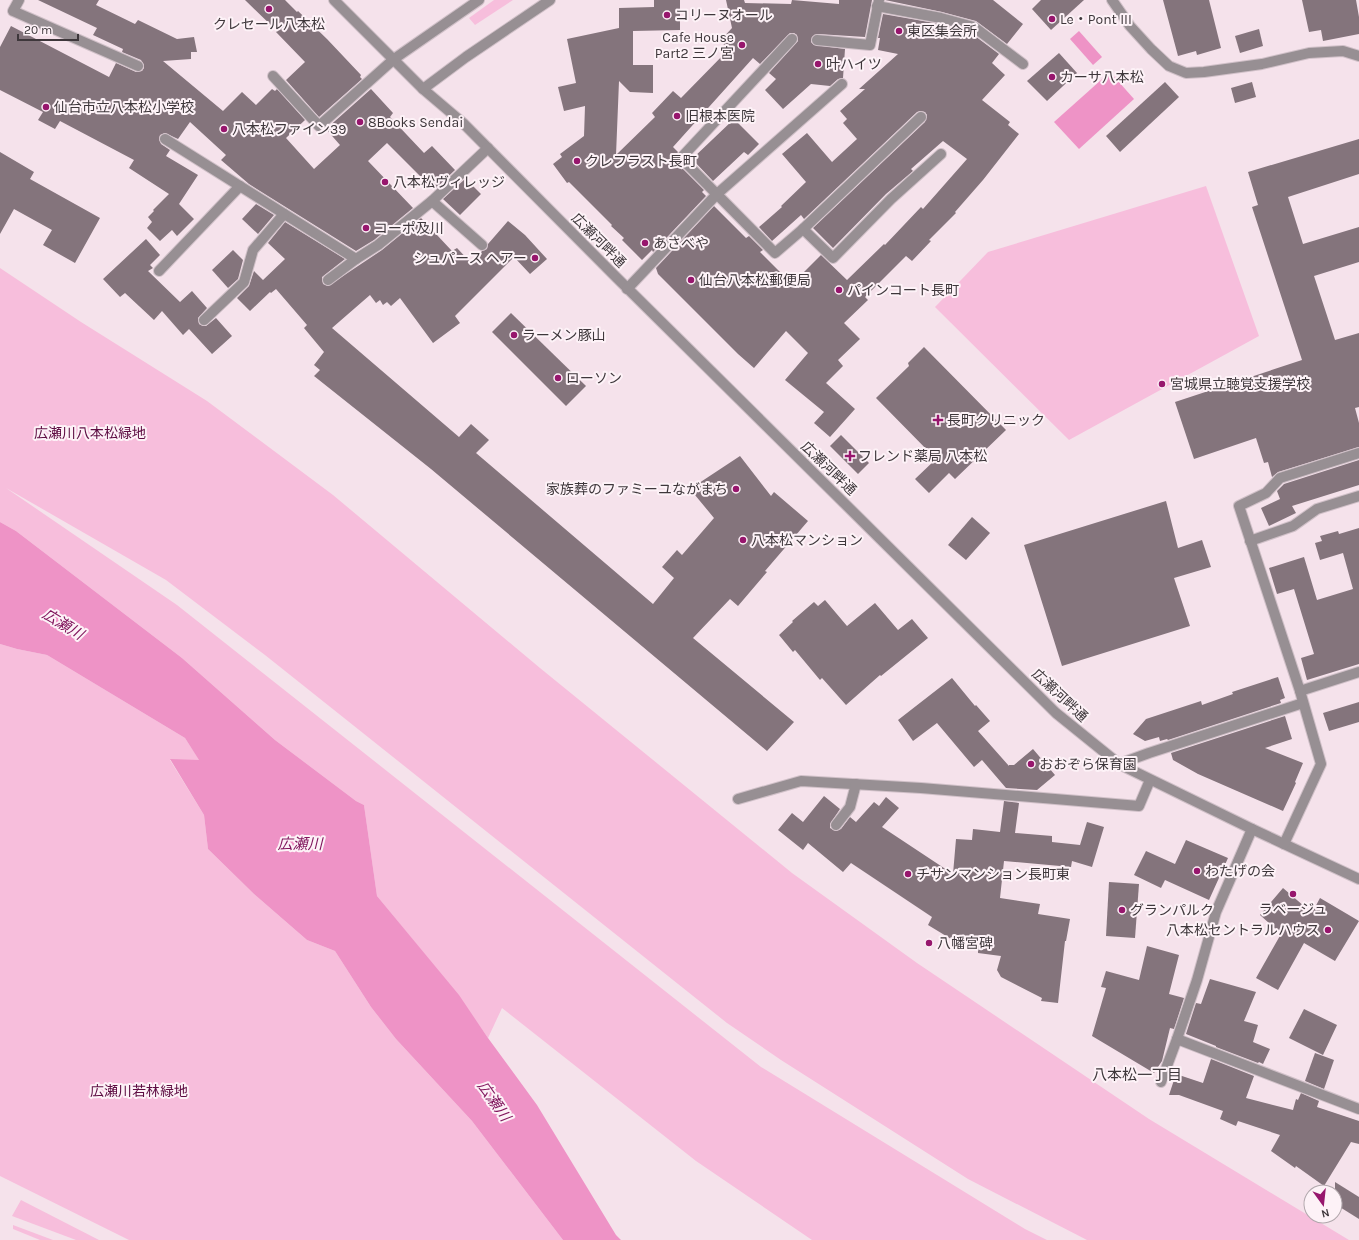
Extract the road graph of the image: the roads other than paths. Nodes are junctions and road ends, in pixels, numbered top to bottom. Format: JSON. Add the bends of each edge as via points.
{"nodes":[{"id":1,"x":19,"y":0,"type":"edge"},
{"id":2,"x":334,"y":0,"type":"edge"},
{"id":3,"x":479,"y":0,"type":"edge"},
{"id":4,"x":550,"y":0,"type":"edge"},
{"id":5,"x":1112,"y":0,"type":"edge"},
{"id":6,"x":878,"y":3,"type":"edge"},
{"id":7,"x":792,"y":39,"type":"dead end"},
{"id":8,"x":817,"y":40,"type":"dead end"},
{"id":9,"x":1359,"y":56,"type":"edge"},
{"id":10,"x":394,"y":59,"type":"junction"},
{"id":11,"x":1023,"y":64,"type":"dead end"},
{"id":12,"x":138,"y":66,"type":"dead end"},
{"id":13,"x":273,"y":76,"type":"dead end"},
{"id":14,"x":842,"y":84,"type":"dead end"},
{"id":15,"x":423,"y":89,"type":"junction"},
{"id":16,"x":921,"y":117,"type":"dead end"},
{"id":17,"x":166,"y":139,"type":"dead end"},
{"id":18,"x":488,"y":148,"type":"junction"},
{"id":19,"x":941,"y":154,"type":"dead end"},
{"id":20,"x":240,"y":186,"type":"junction"},
{"id":21,"x":716,"y":194,"type":"junction"},
{"id":22,"x":432,"y":201,"type":"junction"},
{"id":23,"x":284,"y":214,"type":"junction"},
{"id":24,"x":803,"y":229,"type":"junction"},
{"id":25,"x":482,"y":245,"type":"dead end"},
{"id":26,"x":356,"y":259,"type":"junction"},
{"id":27,"x":159,"y":271,"type":"dead end"},
{"id":28,"x":328,"y":280,"type":"dead end"},
{"id":29,"x":627,"y":289,"type":"junction"},
{"id":30,"x":204,"y":320,"type":"dead end"},
{"id":31,"x":1359,"y":453,"type":"edge"},
{"id":32,"x":1359,"y":496,"type":"edge"},
{"id":33,"x":1250,"y":541,"type":"junction"},
{"id":34,"x":1359,"y":672,"type":"edge"},
{"id":35,"x":1300,"y":691,"type":"junction"},
{"id":36,"x":1303,"y":703,"type":"junction"},
{"id":37,"x":1119,"y":764,"type":"junction"},
{"id":38,"x":1150,"y":780,"type":"junction"},
{"id":39,"x":856,"y":784,"type":"junction"},
{"id":40,"x":738,"y":800,"type":"dead end"},
{"id":41,"x":836,"y":825,"type":"dead end"},
{"id":42,"x":1252,"y":829,"type":"junction"},
{"id":43,"x":1284,"y":844,"type":"junction"},
{"id":44,"x":1359,"y":879,"type":"edge"},
{"id":45,"x":1177,"y":1039,"type":"junction"},
{"id":46,"x":1161,"y":1082,"type":"dead end"},
{"id":47,"x":1359,"y":1109,"type":"edge"}],
"edges":[{"from":1,"to":12,"type":"street","via":[[13,11]]},
{"from":2,"to":10,"type":"street","name":"広瀬河畔通"},
{"from":3,"to":10,"type":"street"},
{"from":4,"to":15,"type":"street"},
{"from":5,"to":9,"type":"street","via":[[1151,50],[1169,66],[1186,73],[1262,64],[1309,53],[1343,51]]},
{"from":6,"to":8,"type":"street","via":[[870,45]]},
{"from":6,"to":11,"type":"street","via":[[974,27]]},
{"from":7,"to":21,"type":"street","via":[[681,158]]},
{"from":10,"to":13,"type":"street","via":[[319,126]]},
{"from":10,"to":15,"type":"street","name":"広瀬河畔通"},
{"from":14,"to":21,"type":"street"},
{"from":15,"to":18,"type":"street","name":"広瀬河畔通","via":[[464,123]]},
{"from":16,"to":24,"type":"street"},
{"from":17,"to":20,"type":"street"},
{"from":18,"to":22,"type":"street"},
{"from":18,"to":29,"type":"street","name":"広瀬河畔通"},
{"from":19,"to":24,"type":"street","via":[[891,199],[833,258]]},
{"from":20,"to":23,"type":"street"},
{"from":20,"to":27,"type":"street"},
{"from":21,"to":24,"type":"street","via":[[775,253]]},
{"from":21,"to":29,"type":"street"},
{"from":22,"to":25,"type":"street"},
{"from":22,"to":26,"type":"street","via":[[378,245]]},
{"from":23,"to":26,"type":"street"},
{"from":23,"to":30,"type":"street","via":[[253,250],[244,282]]},
{"from":26,"to":28,"type":"street"},
{"from":29,"to":37,"type":"street","name":"広瀬河畔通","via":[[1056,713]]},
{"from":31,"to":33,"type":"street","via":[[1280,478],[1266,492],[1239,506]]},
{"from":32,"to":33,"type":"street","via":[[1317,509],[1293,526]]},
{"from":33,"to":35,"type":"street"},
{"from":34,"to":35,"type":"street"},
{"from":35,"to":36,"type":"street"},
{"from":36,"to":37,"type":"street"},
{"from":36,"to":43,"type":"street","via":[[1321,764]]},
{"from":37,"to":38,"type":"street","name":"広瀬河畔通"},
{"from":38,"to":39,"type":"street","via":[[1138,806]]},
{"from":38,"to":42,"type":"street","name":"広瀬河畔通"},
{"from":39,"to":40,"type":"street","via":[[801,781]]},
{"from":39,"to":41,"type":"street","via":[[850,807]]},
{"from":42,"to":43,"type":"street","name":"広瀬河畔通"},
{"from":42,"to":45,"type":"street","via":[[1216,912]]},
{"from":43,"to":44,"type":"street","name":"広瀬河畔通"},
{"from":45,"to":46,"type":"street"},
{"from":45,"to":47,"type":"street"}]}
